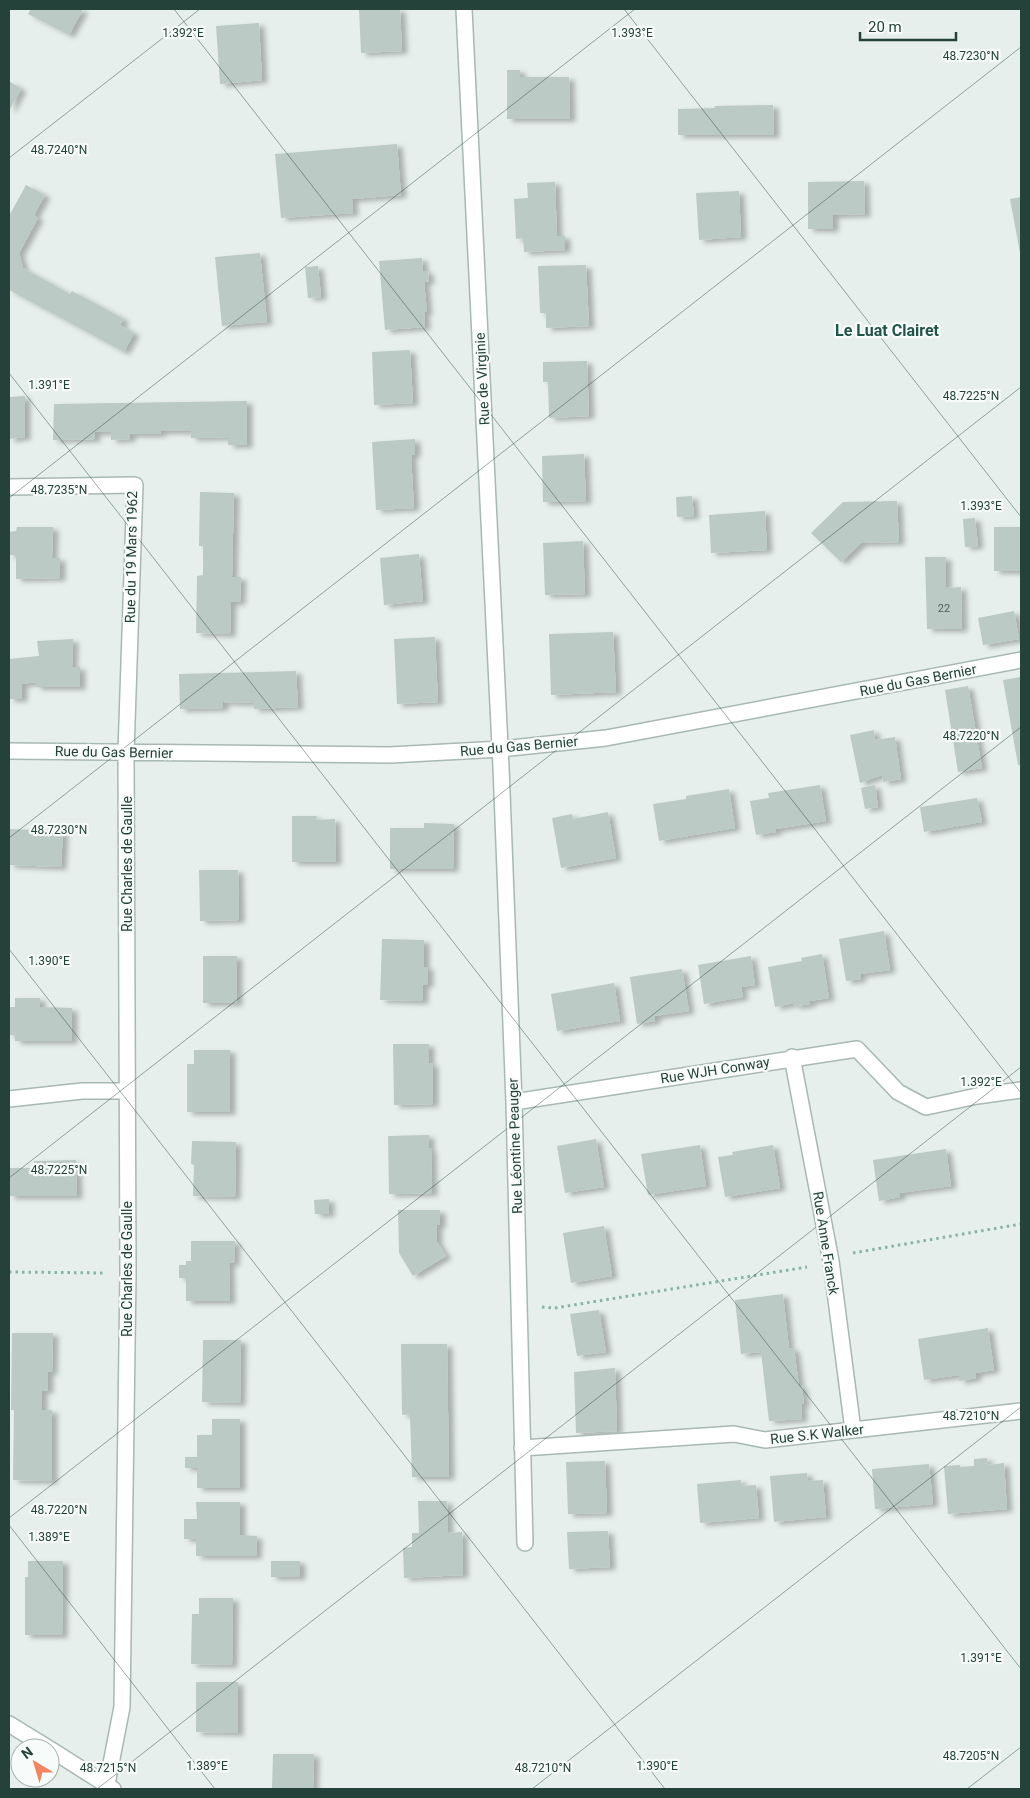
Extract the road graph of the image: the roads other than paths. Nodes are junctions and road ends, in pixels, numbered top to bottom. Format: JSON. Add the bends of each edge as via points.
{"nodes":[{"id":1,"x":464,"y":9,"type":"edge"},
{"id":2,"x":9,"y":487,"type":"edge"},
{"id":3,"x":1021,"y":660,"type":"edge"},
{"id":4,"x":501,"y":749,"type":"junction"},
{"id":5,"x":9,"y":751,"type":"edge"},
{"id":6,"x":126,"y":752,"type":"junction"},
{"id":7,"x":792,"y":1057,"type":"junction"},
{"id":8,"x":1021,"y":1090,"type":"edge"},
{"id":9,"x":127,"y":1092,"type":"junction"},
{"id":10,"x":9,"y":1098,"type":"edge"},
{"id":11,"x":514,"y":1102,"type":"junction"},
{"id":12,"x":1021,"y":1412,"type":"edge"},
{"id":13,"x":853,"y":1430,"type":"junction"},
{"id":14,"x":522,"y":1448,"type":"junction"},
{"id":15,"x":525,"y":1542,"type":"dead end"},
{"id":16,"x":9,"y":1724,"type":"edge"},
{"id":17,"x":31,"y":1738,"type":"edge"},
{"id":18,"x":60,"y":1756,"type":"edge"},
{"id":19,"x":110,"y":1787,"type":"edge"}],
"edges":[{"from":1,"to":4,"type":"street","name":"Rue de Virginie"},
{"from":2,"to":6,"type":"street","name":"Rue du 19 Mars 1962","via":[[135,485]]},
{"from":3,"to":4,"type":"street","name":"Rue du Gas Bernier","via":[[606,738]]},
{"from":4,"to":6,"type":"street","name":"Rue du Gas Bernier","via":[[390,755]]},
{"from":4,"to":11,"type":"street","name":"Rue Léontine Peauger"},
{"from":5,"to":6,"type":"street","name":"Rue du Gas Bernier"},
{"from":6,"to":9,"type":"street","name":"Rue Charles de Gaulle"},
{"from":7,"to":8,"type":"street","name":"Rue WJH Conway","via":[[857,1048],[898,1092],[926,1107]]},
{"from":7,"to":11,"type":"street","name":"Rue WJH Conway"},
{"from":7,"to":13,"type":"street","name":"Rue Anne Franck","via":[[831,1261]]},
{"from":9,"to":10,"type":"street","via":[[82,1091]]},
{"from":9,"to":19,"type":"street","name":"Rue Charles de Gaulle","via":[[122,1707]]},
{"from":11,"to":14,"type":"street","name":"Rue Léontine Peauger"},
{"from":12,"to":13,"type":"street","name":"Rue S.K Walker"},
{"from":13,"to":14,"type":"street","name":"Rue S.K Walker","via":[[764,1440],[734,1434]]},
{"from":14,"to":15,"type":"street","name":"Rue Léontine Peauger"},
{"from":16,"to":17,"type":"street"},
{"from":18,"to":19,"type":"street"}]}
